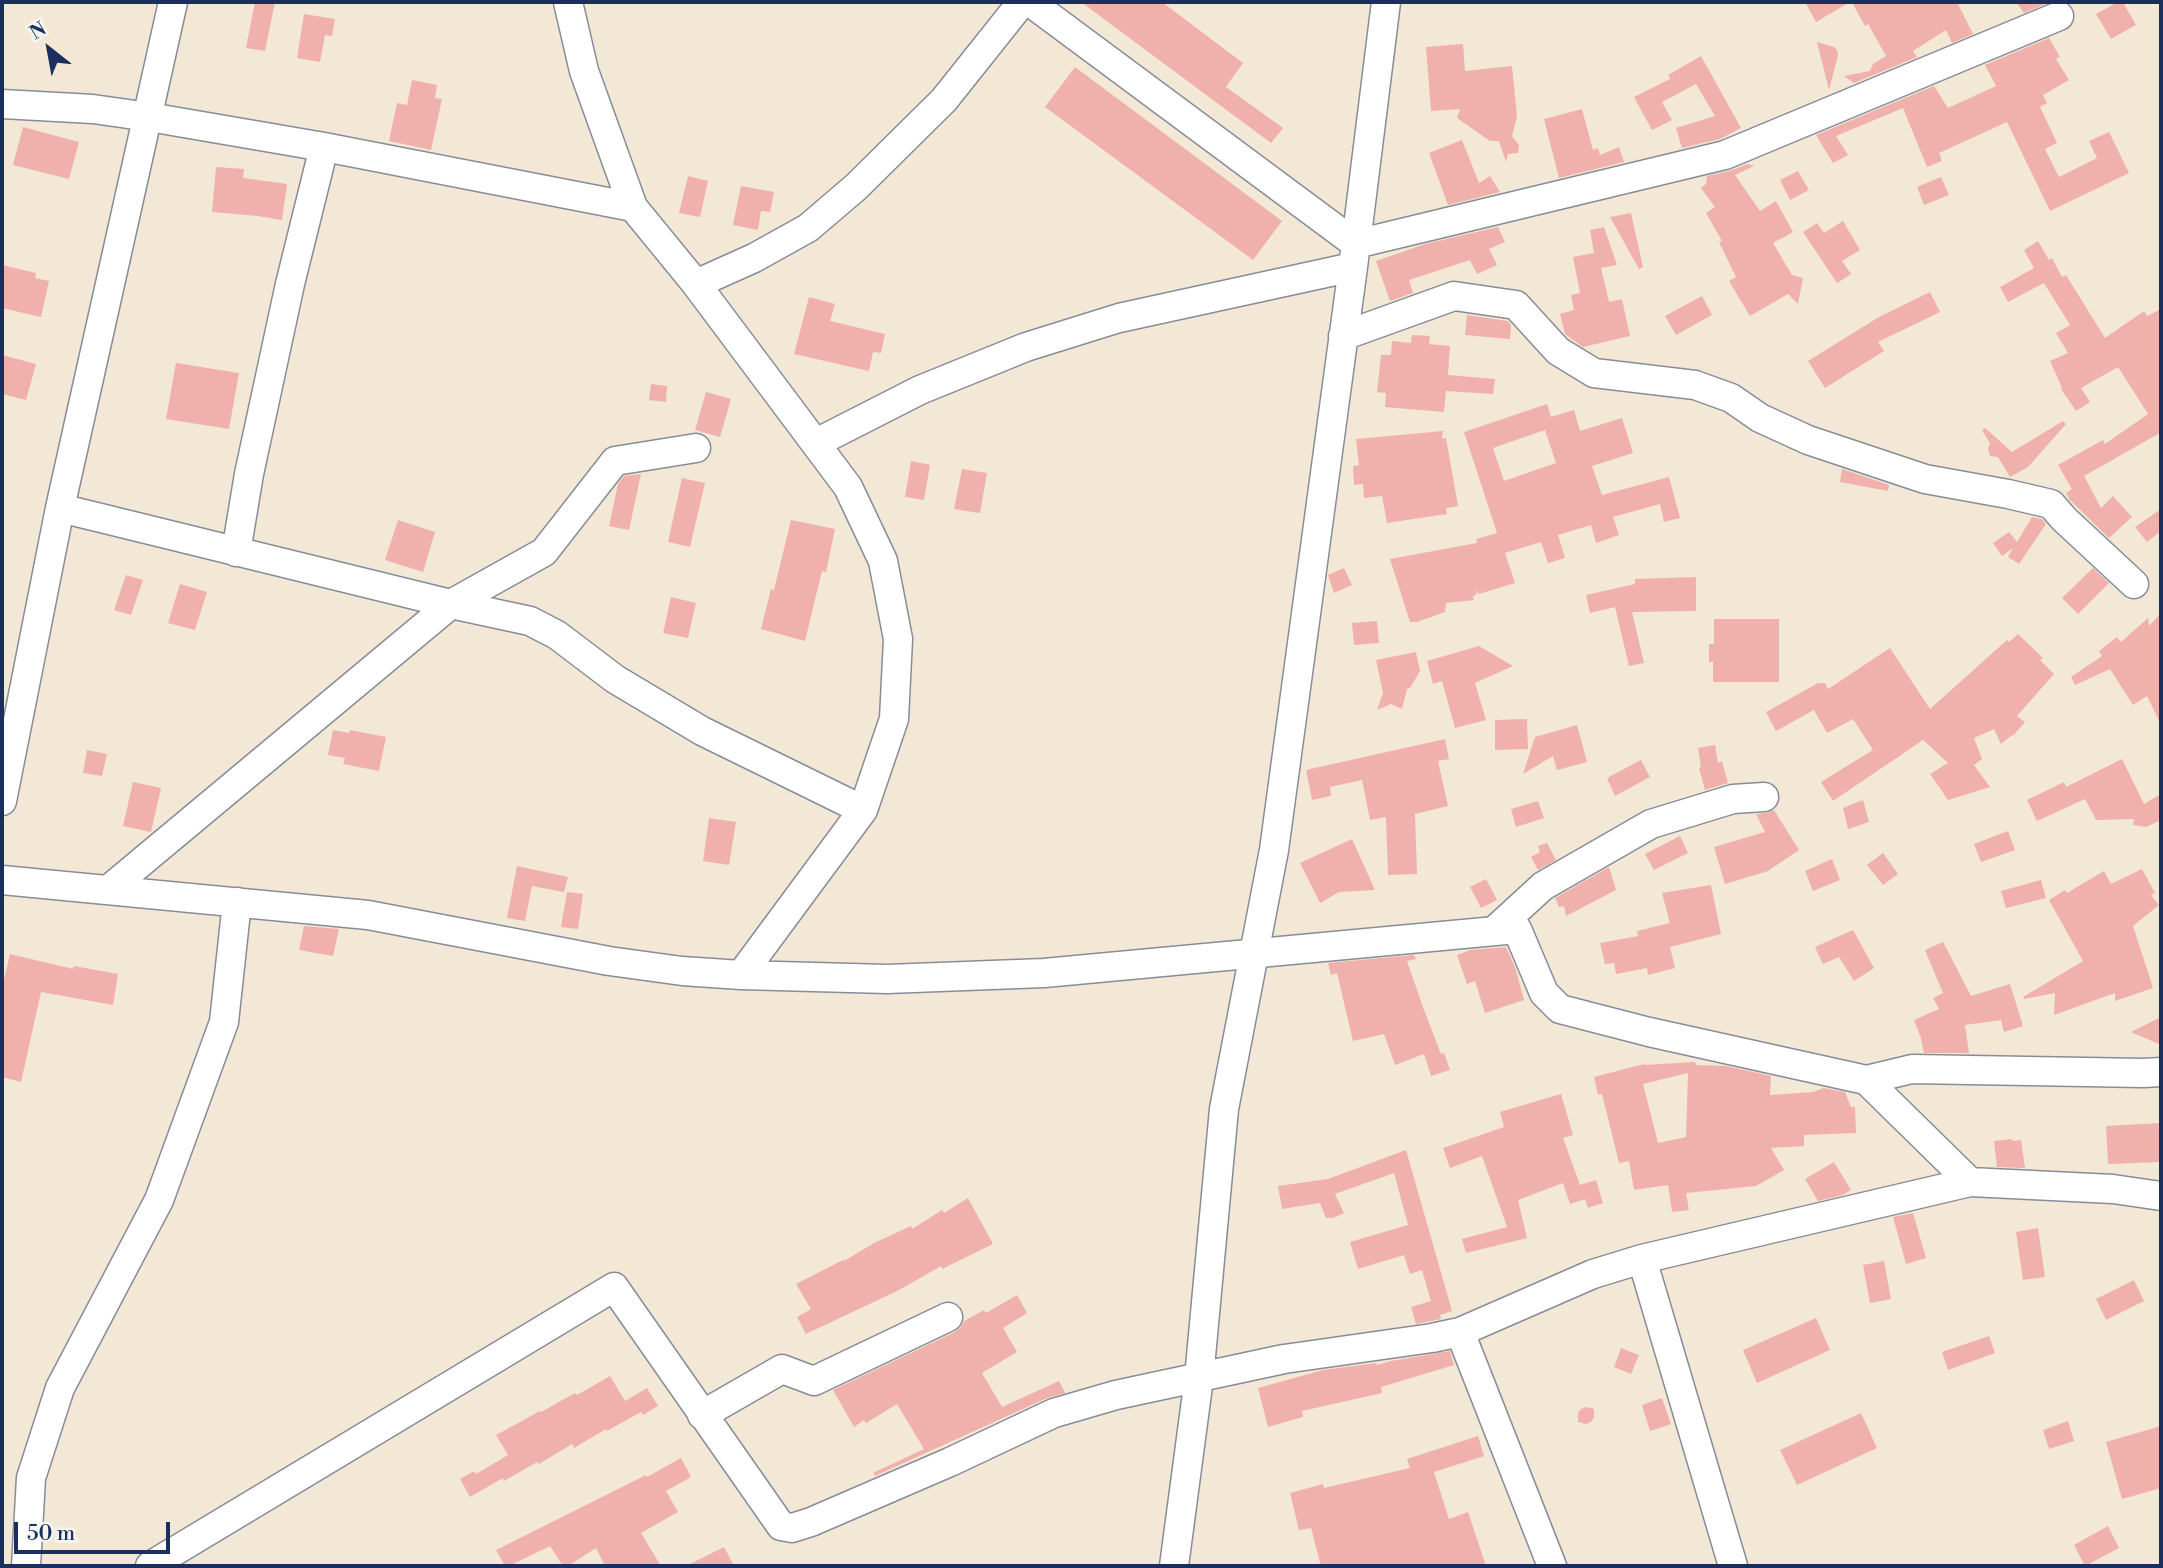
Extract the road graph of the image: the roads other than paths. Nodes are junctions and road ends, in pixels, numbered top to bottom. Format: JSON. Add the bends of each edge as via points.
{"nodes":[{"id":1,"x":173,"y":2,"type":"edge"},
{"id":2,"x":568,"y":2,"type":"edge"},
{"id":3,"x":1022,"y":2,"type":"edge"},
{"id":4,"x":1030,"y":2,"type":"edge"},
{"id":5,"x":1386,"y":2,"type":"edge"},
{"id":6,"x":2059,"y":16,"type":"dead end"},
{"id":7,"x":2,"y":104,"type":"edge"},
{"id":8,"x":149,"y":117,"type":"junction"},
{"id":9,"x":324,"y":147,"type":"junction"},
{"id":10,"x":633,"y":207,"type":"junction"},
{"id":11,"x":1354,"y":255,"type":"junction"},
{"id":12,"x":696,"y":284,"type":"junction"},
{"id":13,"x":1343,"y":336,"type":"junction"},
{"id":14,"x":816,"y":443,"type":"junction"},
{"id":15,"x":696,"y":448,"type":"dead end"},
{"id":16,"x":60,"y":508,"type":"junction"},
{"id":17,"x":236,"y":552,"type":"junction"},
{"id":18,"x":2134,"y":584,"type":"dead end"},
{"id":19,"x":451,"y":604,"type":"junction"},
{"id":20,"x":1765,"y":797,"type":"dead end"},
{"id":21,"x":2,"y":801,"type":"edge"},
{"id":22,"x":863,"y":810,"type":"junction"},
{"id":23,"x":2,"y":880,"type":"edge"},
{"id":24,"x":108,"y":890,"type":"junction"},
{"id":25,"x":237,"y":902,"type":"junction"},
{"id":26,"x":1494,"y":930,"type":"junction"},
{"id":27,"x":1253,"y":953,"type":"junction"},
{"id":28,"x":741,"y":975,"type":"junction"},
{"id":29,"x":2161,"y":1072,"type":"edge"},
{"id":30,"x":1866,"y":1080,"type":"junction"},
{"id":31,"x":1970,"y":1182,"type":"junction"},
{"id":32,"x":2161,"y":1196,"type":"edge"},
{"id":33,"x":1642,"y":1259,"type":"junction"},
{"id":34,"x":948,"y":1317,"type":"dead end"},
{"id":35,"x":1460,"y":1332,"type":"junction"},
{"id":36,"x":1199,"y":1378,"type":"junction"},
{"id":37,"x":702,"y":1415,"type":"junction"},
{"id":38,"x":26,"y":1566,"type":"edge"},
{"id":39,"x":150,"y":1566,"type":"edge"},
{"id":40,"x":1174,"y":1566,"type":"edge"},
{"id":41,"x":1552,"y":1566,"type":"edge"},
{"id":42,"x":1733,"y":1566,"type":"edge"}],
"edges":[{"from":1,"to":8,"type":"street"},
{"from":2,"to":10,"type":"street","via":[[584,71]]},
{"from":3,"to":12,"type":"street","via":[[944,100],[856,187],[808,228]]},
{"from":4,"to":11,"type":"street"},
{"from":5,"to":11,"type":"street"},
{"from":6,"to":11,"type":"street","via":[[1725,155]]},
{"from":7,"to":8,"type":"street"},
{"from":8,"to":9,"type":"street"},
{"from":8,"to":16,"type":"street"},
{"from":9,"to":10,"type":"street"},
{"from":9,"to":17,"type":"street","via":[[290,284]]},
{"from":10,"to":12,"type":"street"},
{"from":11,"to":13,"type":"street"},
{"from":11,"to":14,"type":"street","via":[[1119,317],[1026,347],[920,390]]},
{"from":12,"to":14,"type":"street"},
{"from":13,"to":18,"type":"street","via":[[1454,296],[1516,305],[1558,351],[1594,373],[1695,385],[1731,398],[1760,418],[1808,440],[1925,479],[2051,504]]},
{"from":13,"to":27,"type":"street","via":[[1274,850]]},
{"from":14,"to":22,"type":"street","via":[[848,486],[883,561],[898,639],[894,719]]},
{"from":15,"to":19,"type":"street","via":[[615,461],[544,552]]},
{"from":16,"to":17,"type":"street"},
{"from":16,"to":21,"type":"street"},
{"from":17,"to":19,"type":"street"},
{"from":19,"to":22,"type":"street","via":[[530,621],[702,731]]},
{"from":19,"to":24,"type":"street"},
{"from":20,"to":26,"type":"street","via":[[1733,799],[1651,824],[1543,886]]},
{"from":22,"to":28,"type":"street"},
{"from":23,"to":24,"type":"street"},
{"from":24,"to":25,"type":"street"},
{"from":25,"to":28,"type":"street","via":[[368,915],[610,961]]},
{"from":25,"to":38,"type":"street","via":[[224,1023],[159,1200],[60,1388],[31,1478]]},
{"from":26,"to":27,"type":"street"},
{"from":26,"to":30,"type":"street","via":[[1517,929],[1544,993],[1560,1009]]},
{"from":27,"to":28,"type":"street","via":[[1044,973],[887,979]]},
{"from":27,"to":36,"type":"street","via":[[1224,1109]]},
{"from":29,"to":30,"type":"street","via":[[1912,1069]]},
{"from":30,"to":31,"type":"street"},
{"from":31,"to":32,"type":"street"},
{"from":31,"to":33,"type":"street"},
{"from":33,"to":35,"type":"street","via":[[1594,1274]]},
{"from":33,"to":42,"type":"street"},
{"from":34,"to":37,"type":"street","via":[[814,1381],[782,1369]]},
{"from":35,"to":36,"type":"street","via":[[1284,1359]]},
{"from":35,"to":41,"type":"street"},
{"from":36,"to":37,"type":"street","via":[[1054,1413],[792,1528],[781,1526]]},
{"from":36,"to":40,"type":"street"},
{"from":37,"to":39,"type":"street","via":[[614,1287]]}]}
